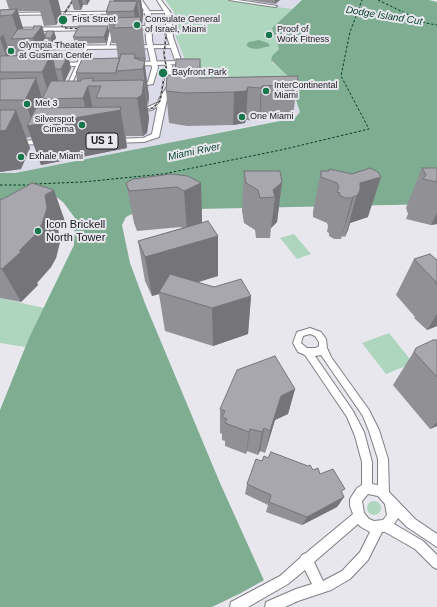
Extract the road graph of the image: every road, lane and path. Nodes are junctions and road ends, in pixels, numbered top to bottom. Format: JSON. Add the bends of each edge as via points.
{"nodes":[{"id":1,"x":140,"y":0,"type":"edge"},
{"id":2,"x":159,"y":0,"type":"edge"},
{"id":3,"x":231,"y":0,"type":"edge"},
{"id":4,"x":52,"y":6,"type":"dead end"},
{"id":5,"x":274,"y":6,"type":"dead end"},
{"id":6,"x":118,"y":12,"type":"junction"},
{"id":7,"x":148,"y":12,"type":"junction"},
{"id":8,"x":168,"y":12,"type":"junction"},
{"id":9,"x":48,"y":13,"type":"junction"},
{"id":10,"x":0,"y":14,"type":"edge"},
{"id":11,"x":96,"y":28,"type":"edge"},
{"id":12,"x":103,"y":28,"type":"edge"},
{"id":13,"x":115,"y":28,"type":"junction"},
{"id":14,"x":124,"y":28,"type":"edge"},
{"id":15,"x":149,"y":28,"type":"junction"},
{"id":16,"x":170,"y":28,"type":"junction"},
{"id":17,"x":37,"y":29,"type":"junction"},
{"id":18,"x":0,"y":30,"type":"edge"},
{"id":19,"x":107,"y":46,"type":"junction"},
{"id":20,"x":150,"y":46,"type":"junction"},
{"id":21,"x":173,"y":46,"type":"junction"},
{"id":22,"x":86,"y":47,"type":"junction"},
{"id":23,"x":0,"y":48,"type":"edge"},
{"id":24,"x":24,"y":48,"type":"junction"},
{"id":25,"x":20,"y":54,"type":"edge"},
{"id":26,"x":179,"y":63,"type":"junction"},
{"id":27,"x":99,"y":64,"type":"edge"},
{"id":28,"x":126,"y":64,"type":"edge"},
{"id":29,"x":155,"y":64,"type":"junction"},
{"id":30,"x":167,"y":64,"type":"junction"},
{"id":31,"x":46,"y":65,"type":"edge"},
{"id":32,"x":78,"y":65,"type":"junction"},
{"id":33,"x":174,"y":82,"type":"junction"},
{"id":34,"x":146,"y":85,"type":"junction"},
{"id":35,"x":125,"y":86,"type":"edge"},
{"id":36,"x":59,"y":87,"type":"edge"},
{"id":37,"x":72,"y":87,"type":"junction"},
{"id":38,"x":64,"y":97,"type":"edge"},
{"id":39,"x":159,"y":106,"type":"junction"},
{"id":40,"x":124,"y":111,"type":"edge"},
{"id":41,"x":100,"y":141,"type":"dead end"},
{"id":42,"x":58,"y":142,"type":"edge"},
{"id":43,"x":0,"y":143,"type":"edge"},
{"id":44,"x":323,"y":348,"type":"junction"},
{"id":45,"x":308,"y":353,"type":"junction"},
{"id":46,"x":367,"y":488,"type":"junction"},
{"id":47,"x":388,"y":497,"type":"junction"},
{"id":48,"x":359,"y":516,"type":"junction"},
{"id":49,"x":382,"y":527,"type":"junction"},
{"id":50,"x":437,"y":541,"type":"edge"},
{"id":51,"x":306,"y":559,"type":"junction"},
{"id":52,"x":437,"y":563,"type":"edge"},
{"id":53,"x":320,"y":588,"type":"junction"},
{"id":54,"x":274,"y":606,"type":"edge"},
{"id":55,"x":236,"y":607,"type":"edge"}],
"edges":[{"from":1,"to":7,"type":"main road"},
{"from":2,"to":8,"type":"main road"},
{"from":3,"to":5,"type":"street"},
{"from":4,"to":9,"type":"main road"},
{"from":6,"to":7,"type":"main road"},
{"from":6,"to":9,"type":"main road"},
{"from":6,"to":13,"type":"street"},
{"from":7,"to":8,"type":"main road"},
{"from":7,"to":15,"type":"main road"},
{"from":8,"to":16,"type":"main road"},
{"from":9,"to":10,"type":"main road"},
{"from":9,"to":17,"type":"main road"},
{"from":11,"to":17,"type":"main road"},
{"from":12,"to":13,"type":"main road"},
{"from":13,"to":19,"type":"street"},
{"from":14,"to":15,"type":"main road"},
{"from":15,"to":16,"type":"main road"},
{"from":15,"to":20,"type":"main road"},
{"from":16,"to":21,"type":"main road"},
{"from":17,"to":18,"type":"main road"},
{"from":17,"to":24,"type":"main road"},
{"from":19,"to":20,"type":"main road"},
{"from":19,"to":22,"type":"main road"},
{"from":20,"to":21,"type":"main road"},
{"from":20,"to":29,"type":"main road"},
{"from":21,"to":26,"type":"main road"},
{"from":22,"to":24,"type":"main road"},
{"from":22,"to":32,"type":"street"},
{"from":23,"to":24,"type":"main road"},
{"from":24,"to":25,"type":"main road"},
{"from":26,"to":30,"type":"main road"},
{"from":26,"to":33,"type":"main road","via":[[178,75]]},
{"from":27,"to":32,"type":"main road"},
{"from":28,"to":29,"type":"main road"},
{"from":29,"to":30,"type":"main road"},
{"from":29,"to":34,"type":"main road","via":[[152,82]]},
{"from":30,"to":33,"type":"main road","via":[[170,66],[170,79]]},
{"from":31,"to":32,"type":"main road"},
{"from":32,"to":37,"type":"street"},
{"from":33,"to":39,"type":"main road"},
{"from":34,"to":35,"type":"main road"},
{"from":34,"to":39,"type":"main road","via":[[156,92]]},
{"from":36,"to":37,"type":"main road"},
{"from":37,"to":38,"type":"street"},
{"from":39,"to":40,"type":"main road","via":[[148,112]]},
{"from":39,"to":41,"type":"main road","number":"US 1","via":[[158,131],[152,138]]},
{"from":42,"to":43,"type":"main road","via":[[46,140]]},
{"from":44,"to":45,"type":"street","via":[[318,352]]},
{"from":44,"to":45,"type":"street","via":[[323,341],[318,334],[303,332],[297,342],[300,349]]},
{"from":44,"to":47,"type":"street","via":[[366,413],[374,430],[383,459]]},
{"from":45,"to":46,"type":"street","via":[[350,414],[360,435],[367,462]]},
{"from":46,"to":47,"type":"street"},
{"from":46,"to":48,"type":"street","via":[[356,499]]},
{"from":47,"to":49,"type":"street","via":[[393,517]]},
{"from":47,"to":50,"type":"street","via":[[411,523]]},
{"from":48,"to":49,"type":"street","via":[[365,522]]},
{"from":48,"to":51,"type":"street"},
{"from":49,"to":52,"type":"street","via":[[411,540]]},
{"from":49,"to":53,"type":"street","via":[[355,567],[340,579]]},
{"from":51,"to":53,"type":"street"},
{"from":51,"to":55,"type":"street","via":[[291,575]]},
{"from":53,"to":54,"type":"street","via":[[296,595]]}]}
